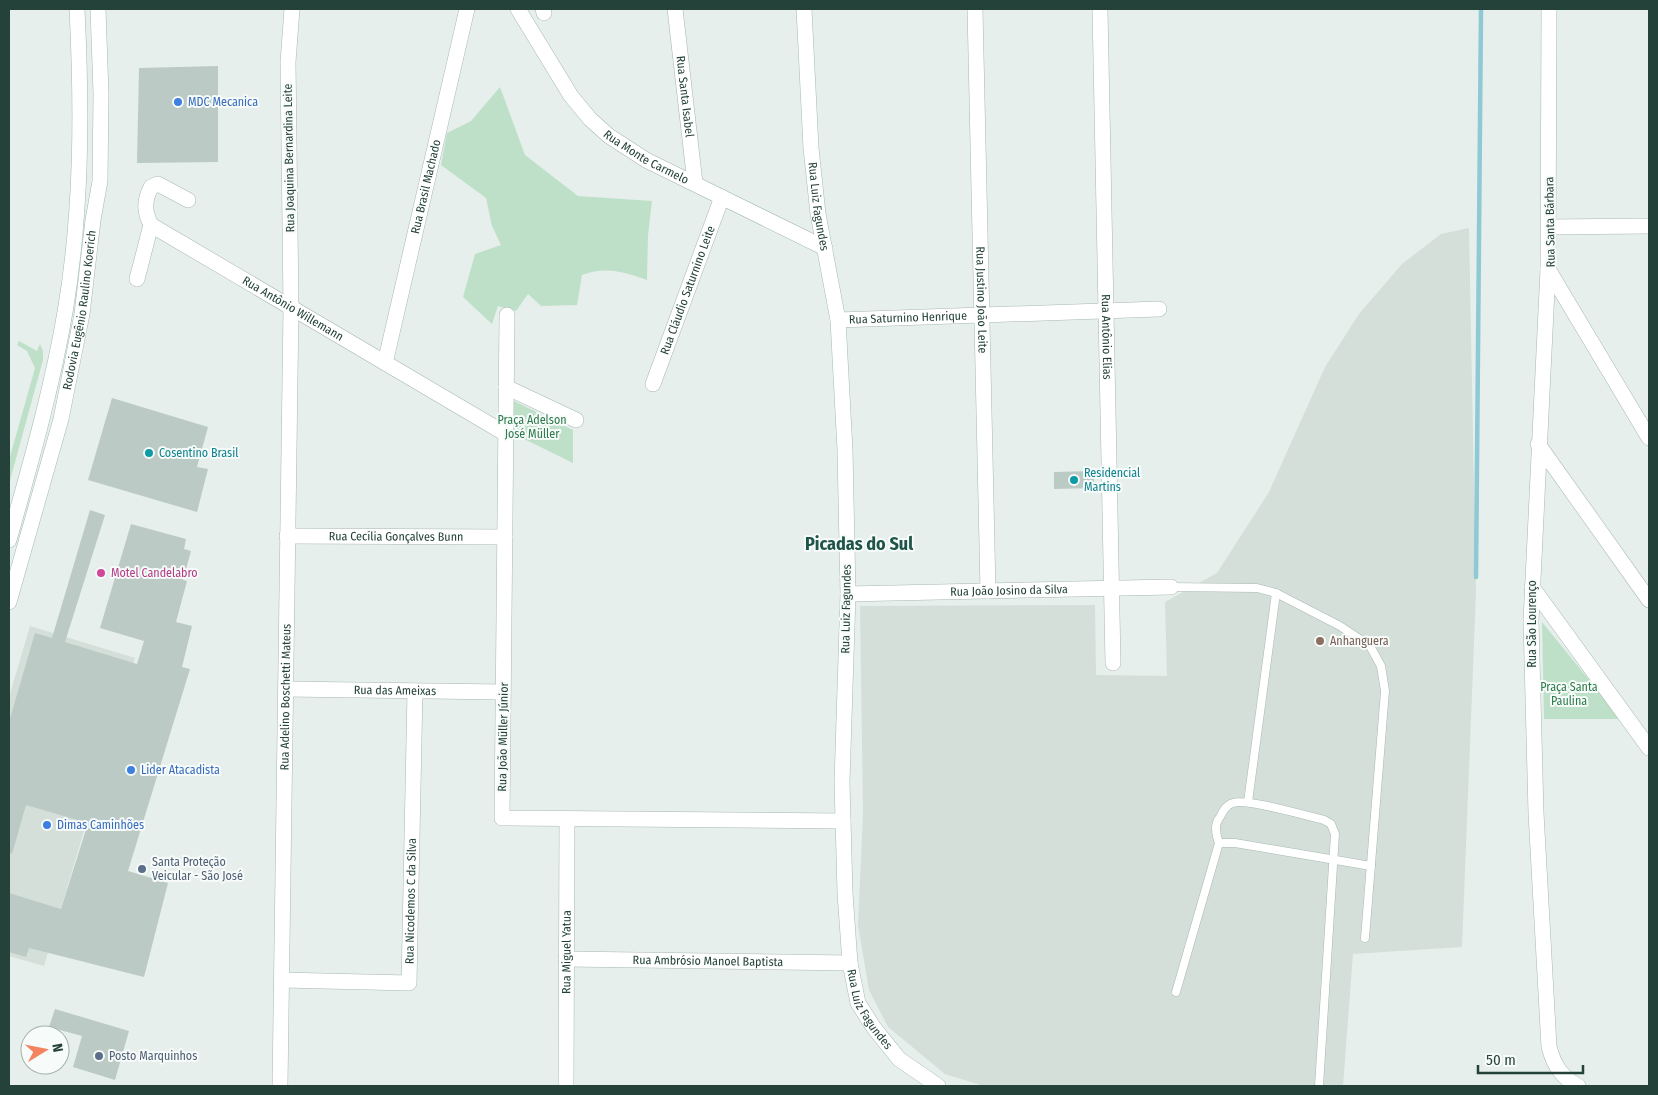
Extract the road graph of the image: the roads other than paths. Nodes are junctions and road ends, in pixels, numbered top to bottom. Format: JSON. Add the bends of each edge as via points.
{"nodes":[{"id":1,"x":77,"y":9,"type":"edge"},
{"id":2,"x":98,"y":9,"type":"edge"},
{"id":3,"x":292,"y":9,"type":"edge"},
{"id":4,"x":467,"y":9,"type":"edge"},
{"id":5,"x":518,"y":9,"type":"edge"},
{"id":6,"x":675,"y":9,"type":"edge"},
{"id":7,"x":804,"y":9,"type":"edge"},
{"id":8,"x":975,"y":9,"type":"edge"},
{"id":9,"x":1100,"y":9,"type":"edge"},
{"id":10,"x":1549,"y":9,"type":"edge"},
{"id":11,"x":695,"y":183,"type":"junction"},
{"id":12,"x":722,"y":197,"type":"junction"},
{"id":13,"x":188,"y":200,"type":"dead end"},
{"id":14,"x":151,"y":225,"type":"junction"},
{"id":15,"x":1649,"y":226,"type":"edge"},
{"id":16,"x":1549,"y":227,"type":"junction"},
{"id":17,"x":824,"y":248,"type":"junction"},
{"id":18,"x":1548,"y":269,"type":"junction"},
{"id":19,"x":137,"y":278,"type":"dead end"},
{"id":20,"x":291,"y":308,"type":"junction"},
{"id":21,"x":1159,"y":308,"type":"dead end"},
{"id":22,"x":1106,"y":310,"type":"junction"},
{"id":23,"x":65,"y":311,"type":"junction"},
{"id":24,"x":82,"y":314,"type":"junction"},
{"id":25,"x":982,"y":314,"type":"junction"},
{"id":26,"x":507,"y":315,"type":"dead end"},
{"id":27,"x":838,"y":320,"type":"junction"},
{"id":28,"x":385,"y":363,"type":"junction"},
{"id":29,"x":653,"y":384,"type":"dead end"},
{"id":30,"x":506,"y":387,"type":"junction"},
{"id":31,"x":576,"y":420,"type":"dead end"},
{"id":32,"x":506,"y":434,"type":"junction"},
{"id":33,"x":1649,"y":438,"type":"edge"},
{"id":34,"x":1538,"y":444,"type":"junction"},
{"id":35,"x":287,"y":536,"type":"junction"},
{"id":36,"x":505,"y":537,"type":"junction"},
{"id":37,"x":9,"y":540,"type":"edge"},
{"id":38,"x":1171,"y":587,"type":"joint"},
{"id":39,"x":1532,"y":587,"type":"junction"},
{"id":40,"x":1112,"y":588,"type":"junction"},
{"id":41,"x":988,"y":591,"type":"junction"},
{"id":42,"x":1276,"y":593,"type":"junction"},
{"id":43,"x":848,"y":594,"type":"junction"},
{"id":44,"x":1649,"y":600,"type":"edge"},
{"id":45,"x":9,"y":602,"type":"edge"},
{"id":46,"x":1113,"y":663,"type":"dead end"},
{"id":47,"x":286,"y":689,"type":"junction"},
{"id":48,"x":415,"y":691,"type":"junction"},
{"id":49,"x":503,"y":692,"type":"junction"},
{"id":50,"x":1649,"y":748,"type":"edge"},
{"id":51,"x":1248,"y":802,"type":"junction"},
{"id":52,"x":567,"y":819,"type":"junction"},
{"id":53,"x":843,"y":821,"type":"junction"},
{"id":54,"x":1219,"y":842,"type":"junction"},
{"id":55,"x":1333,"y":858,"type":"junction"},
{"id":56,"x":1371,"y":866,"type":"junction"},
{"id":57,"x":1365,"y":938,"type":"dead end"},
{"id":58,"x":566,"y":959,"type":"junction"},
{"id":59,"x":850,"y":964,"type":"junction"},
{"id":60,"x":282,"y":980,"type":"junction"},
{"id":61,"x":1176,"y":992,"type":"dead end"},
{"id":62,"x":280,"y":1086,"type":"edge"},
{"id":63,"x":566,"y":1086,"type":"edge"},
{"id":64,"x":938,"y":1086,"type":"edge"},
{"id":65,"x":1318,"y":1086,"type":"edge"},
{"id":66,"x":1578,"y":1086,"type":"edge"}],
"edges":[{"from":1,"to":23,"type":"street","name":"Rodovia Eugênio Raulino Koerich","via":[[80,140]]},
{"from":2,"to":24,"type":"street","name":"Rodovia Eugênio Raulino Koerich","via":[[100,180]]},
{"from":3,"to":20,"type":"street","name":"Rua Joaquina Bernardina Leite","via":[[288,85]]},
{"from":4,"to":28,"type":"street","name":"Rua Brasil Machado"},
{"from":5,"to":11,"type":"street","name":"Rua Monte Carmelo","via":[[571,96],[590,119],[622,146]]},
{"from":6,"to":11,"type":"street","name":"Rua Santa Isabel"},
{"from":7,"to":17,"type":"street","name":"Rua Luiz Fagundes","via":[[811,148]]},
{"from":8,"to":25,"type":"street","name":"Rua Justino João Leite"},
{"from":9,"to":22,"type":"street","name":"Rua Antônio Elias"},
{"from":10,"to":16,"type":"street","name":"Rua Santa Bárbara"},
{"from":11,"to":12,"type":"street","name":"Rua Monte Carmelo"},
{"from":12,"to":17,"type":"street","name":"Rua Monte Carmelo"},
{"from":12,"to":29,"type":"street","name":"Rua Cláudio Saturnino Leite"},
{"from":13,"to":14,"type":"street","via":[[158,184],[150,187],[145,204]]},
{"from":14,"to":19,"type":"street"},
{"from":14,"to":20,"type":"street","name":"Rua Antônio Willemann"},
{"from":15,"to":16,"type":"street"},
{"from":16,"to":18,"type":"street","name":"Rua Santa Bárbara"},
{"from":17,"to":27,"type":"street","name":"Rua Luiz Fagundes"},
{"from":18,"to":33,"type":"street","name":"Rua Santa Bárbara"},
{"from":18,"to":34,"type":"street","name":"Rua São Lourenço"},
{"from":20,"to":28,"type":"street","name":"Rua Antônio Willemann"},
{"from":20,"to":35,"type":"street","name":"Rua Adelino Boschetti Mateus"},
{"from":21,"to":22,"type":"street","name":"Rua Saturnino Henrique"},
{"from":22,"to":25,"type":"street","name":"Rua Saturnino Henrique"},
{"from":22,"to":40,"type":"street","name":"Rua Antônio Elias"},
{"from":23,"to":24,"type":"lane"},
{"from":23,"to":37,"type":"street","name":"Rodovia Eugênio Raulino Koerich","via":[[46,406]]},
{"from":24,"to":45,"type":"street","name":"Rodovia Eugênio Raulino Koerich","via":[[59,427]]},
{"from":25,"to":27,"type":"street","name":"Rua Saturnino Henrique"},
{"from":25,"to":41,"type":"street","name":"Rua Justino João Leite"},
{"from":26,"to":30,"type":"street","name":"Rua João Müller Júnior"},
{"from":27,"to":43,"type":"street","name":"Rua Luiz Fagundes"},
{"from":28,"to":32,"type":"street","name":"Rua Antônio Willemann"},
{"from":30,"to":31,"type":"street"},
{"from":30,"to":32,"type":"street","name":"Rua João Müller Júnior"},
{"from":32,"to":36,"type":"street","name":"Rua João Müller Júnior"},
{"from":34,"to":39,"type":"street","name":"Rua São Lourenço"},
{"from":34,"to":44,"type":"street"},
{"from":35,"to":36,"type":"street","name":"Rua Cecília Gonçalves Bunn"},
{"from":35,"to":47,"type":"street","name":"Rua Adelino Boschetti Mateus"},
{"from":36,"to":49,"type":"street","name":"Rua João Müller Júnior"},
{"from":38,"to":40,"type":"street","name":"Rua João Josino da Silva"},
{"from":38,"to":42,"type":"lane","via":[[1256,588]]},
{"from":39,"to":50,"type":"street"},
{"from":39,"to":66,"type":"street","name":"Rua São Lourenço","via":[[1534,763],[1549,1047],[1553,1063],[1566,1080]]},
{"from":40,"to":41,"type":"street","name":"Rua João Josino da Silva"},
{"from":40,"to":46,"type":"street","name":"Rua Antônio Elias"},
{"from":41,"to":43,"type":"street","name":"Rua João Josino da Silva"},
{"from":42,"to":51,"type":"lane"},
{"from":42,"to":56,"type":"lane","via":[[1363,641],[1370,646],[1381,666],[1385,691]]},
{"from":43,"to":53,"type":"street","name":"Rua Luiz Fagundes"},
{"from":47,"to":48,"type":"street","name":"Rua das Ameixas"},
{"from":47,"to":60,"type":"street","name":"Rua Adelino Boschetti Mateus"},
{"from":48,"to":49,"type":"street","name":"Rua das Ameixas"},
{"from":48,"to":60,"type":"street","name":"Rua Nicodemos C da Silva","via":[[409,983]]},
{"from":49,"to":52,"type":"street","name":"Rua João Müller Júnior","via":[[502,818]]},
{"from":51,"to":54,"type":"lane","via":[[1234,802],[1227,806],[1217,820]]},
{"from":51,"to":55,"type":"lane","via":[[1331,824],[1335,834]]},
{"from":52,"to":53,"type":"street","name":"Rua João Müller Júnior"},
{"from":52,"to":58,"type":"street","name":"Rua Miguel Yatua"},
{"from":53,"to":59,"type":"street","name":"Rua Luiz Fagundes"},
{"from":54,"to":55,"type":"lane"},
{"from":54,"to":61,"type":"lane"},
{"from":55,"to":56,"type":"lane"},
{"from":55,"to":65,"type":"lane"},
{"from":56,"to":57,"type":"lane"},
{"from":58,"to":59,"type":"street","name":"Rua Ambrósio Manoel Baptista"},
{"from":58,"to":63,"type":"street","name":"Rua Miguel Yatua"},
{"from":59,"to":64,"type":"street","name":"Rua Luiz Fagundes","via":[[858,1004],[874,1028],[899,1059]]},
{"from":60,"to":62,"type":"street","name":"Rua Adelino Boschetti Mateus"}]}
